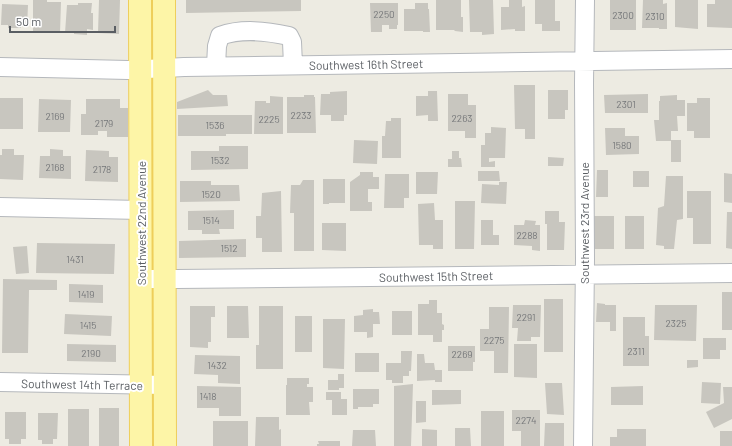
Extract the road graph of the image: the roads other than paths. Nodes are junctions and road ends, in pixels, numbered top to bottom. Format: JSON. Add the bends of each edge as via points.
{"nodes":[{"id":1,"x":140,"y":0,"type":"edge"},
{"id":2,"x":164,"y":0,"type":"edge"},
{"id":3,"x":585,"y":0,"type":"edge"},
{"id":4,"x":732,"y":59,"type":"edge"},
{"id":5,"x":584,"y":61,"type":"junction"},
{"id":6,"x":294,"y":65,"type":"junction"},
{"id":7,"x":216,"y":66,"type":"junction"},
{"id":8,"x":0,"y":67,"type":"edge"},
{"id":9,"x":164,"y":68,"type":"junction"},
{"id":10,"x":140,"y":70,"type":"junction"},
{"id":11,"x":0,"y":207,"type":"edge"},
{"id":12,"x":141,"y":210,"type":"junction"},
{"id":13,"x":732,"y":273,"type":"edge"},
{"id":14,"x":584,"y":275,"type":"junction"},
{"id":15,"x":141,"y":279,"type":"junction"},
{"id":16,"x":165,"y":279,"type":"junction"},
{"id":17,"x":0,"y":382,"type":"edge"},
{"id":18,"x":141,"y":385,"type":"junction"},
{"id":19,"x":165,"y":385,"type":"junction"},
{"id":20,"x":141,"y":446,"type":"edge"},
{"id":21,"x":165,"y":446,"type":"edge"},
{"id":22,"x":583,"y":446,"type":"edge"}],
"edges":[{"from":1,"to":10,"type":"main road","name":"Southwest 22nd Avenue"},
{"from":2,"to":9,"type":"main road","name":"Southwest 22nd Avenue"},
{"from":3,"to":5,"type":"street","name":"Southwest 23rd Avenue"},
{"from":4,"to":5,"type":"street","name":"Southwest 16th Street"},
{"from":5,"to":6,"type":"street","name":"Southwest 16th Street"},
{"from":5,"to":14,"type":"street","name":"Southwest 23rd Avenue"},
{"from":6,"to":7,"type":"street","name":"Southwest 16th Street"},
{"from":6,"to":7,"type":"street","via":[[289,36],[254,30],[230,32],[220,36]]},
{"from":7,"to":9,"type":"street","name":"Southwest 16th Street"},
{"from":8,"to":10,"type":"street","name":"Southwest 16th Street"},
{"from":9,"to":10,"type":"street","name":"Southwest 16th Street"},
{"from":9,"to":16,"type":"main road","name":"Southwest 22nd Avenue"},
{"from":10,"to":12,"type":"main road","name":"Southwest 22nd Avenue"},
{"from":11,"to":12,"type":"street"},
{"from":12,"to":15,"type":"main road","name":"Southwest 22nd Avenue"},
{"from":13,"to":14,"type":"street","name":"Southwest 15th Street"},
{"from":14,"to":16,"type":"street","name":"Southwest 15th Street"},
{"from":14,"to":22,"type":"street","name":"Southwest 23rd Avenue"},
{"from":15,"to":16,"type":"street","name":"Southwest 15th Street"},
{"from":15,"to":18,"type":"main road","name":"Southwest 22nd Avenue"},
{"from":16,"to":19,"type":"main road","name":"Southwest 22nd Avenue"},
{"from":17,"to":18,"type":"street","name":"Southwest 14th Terrace"},
{"from":18,"to":19,"type":"street","name":"Southwest 14th Terrace"},
{"from":18,"to":20,"type":"main road","name":"Southwest 22nd Avenue"},
{"from":19,"to":21,"type":"main road","name":"Southwest 22nd Avenue"}]}
